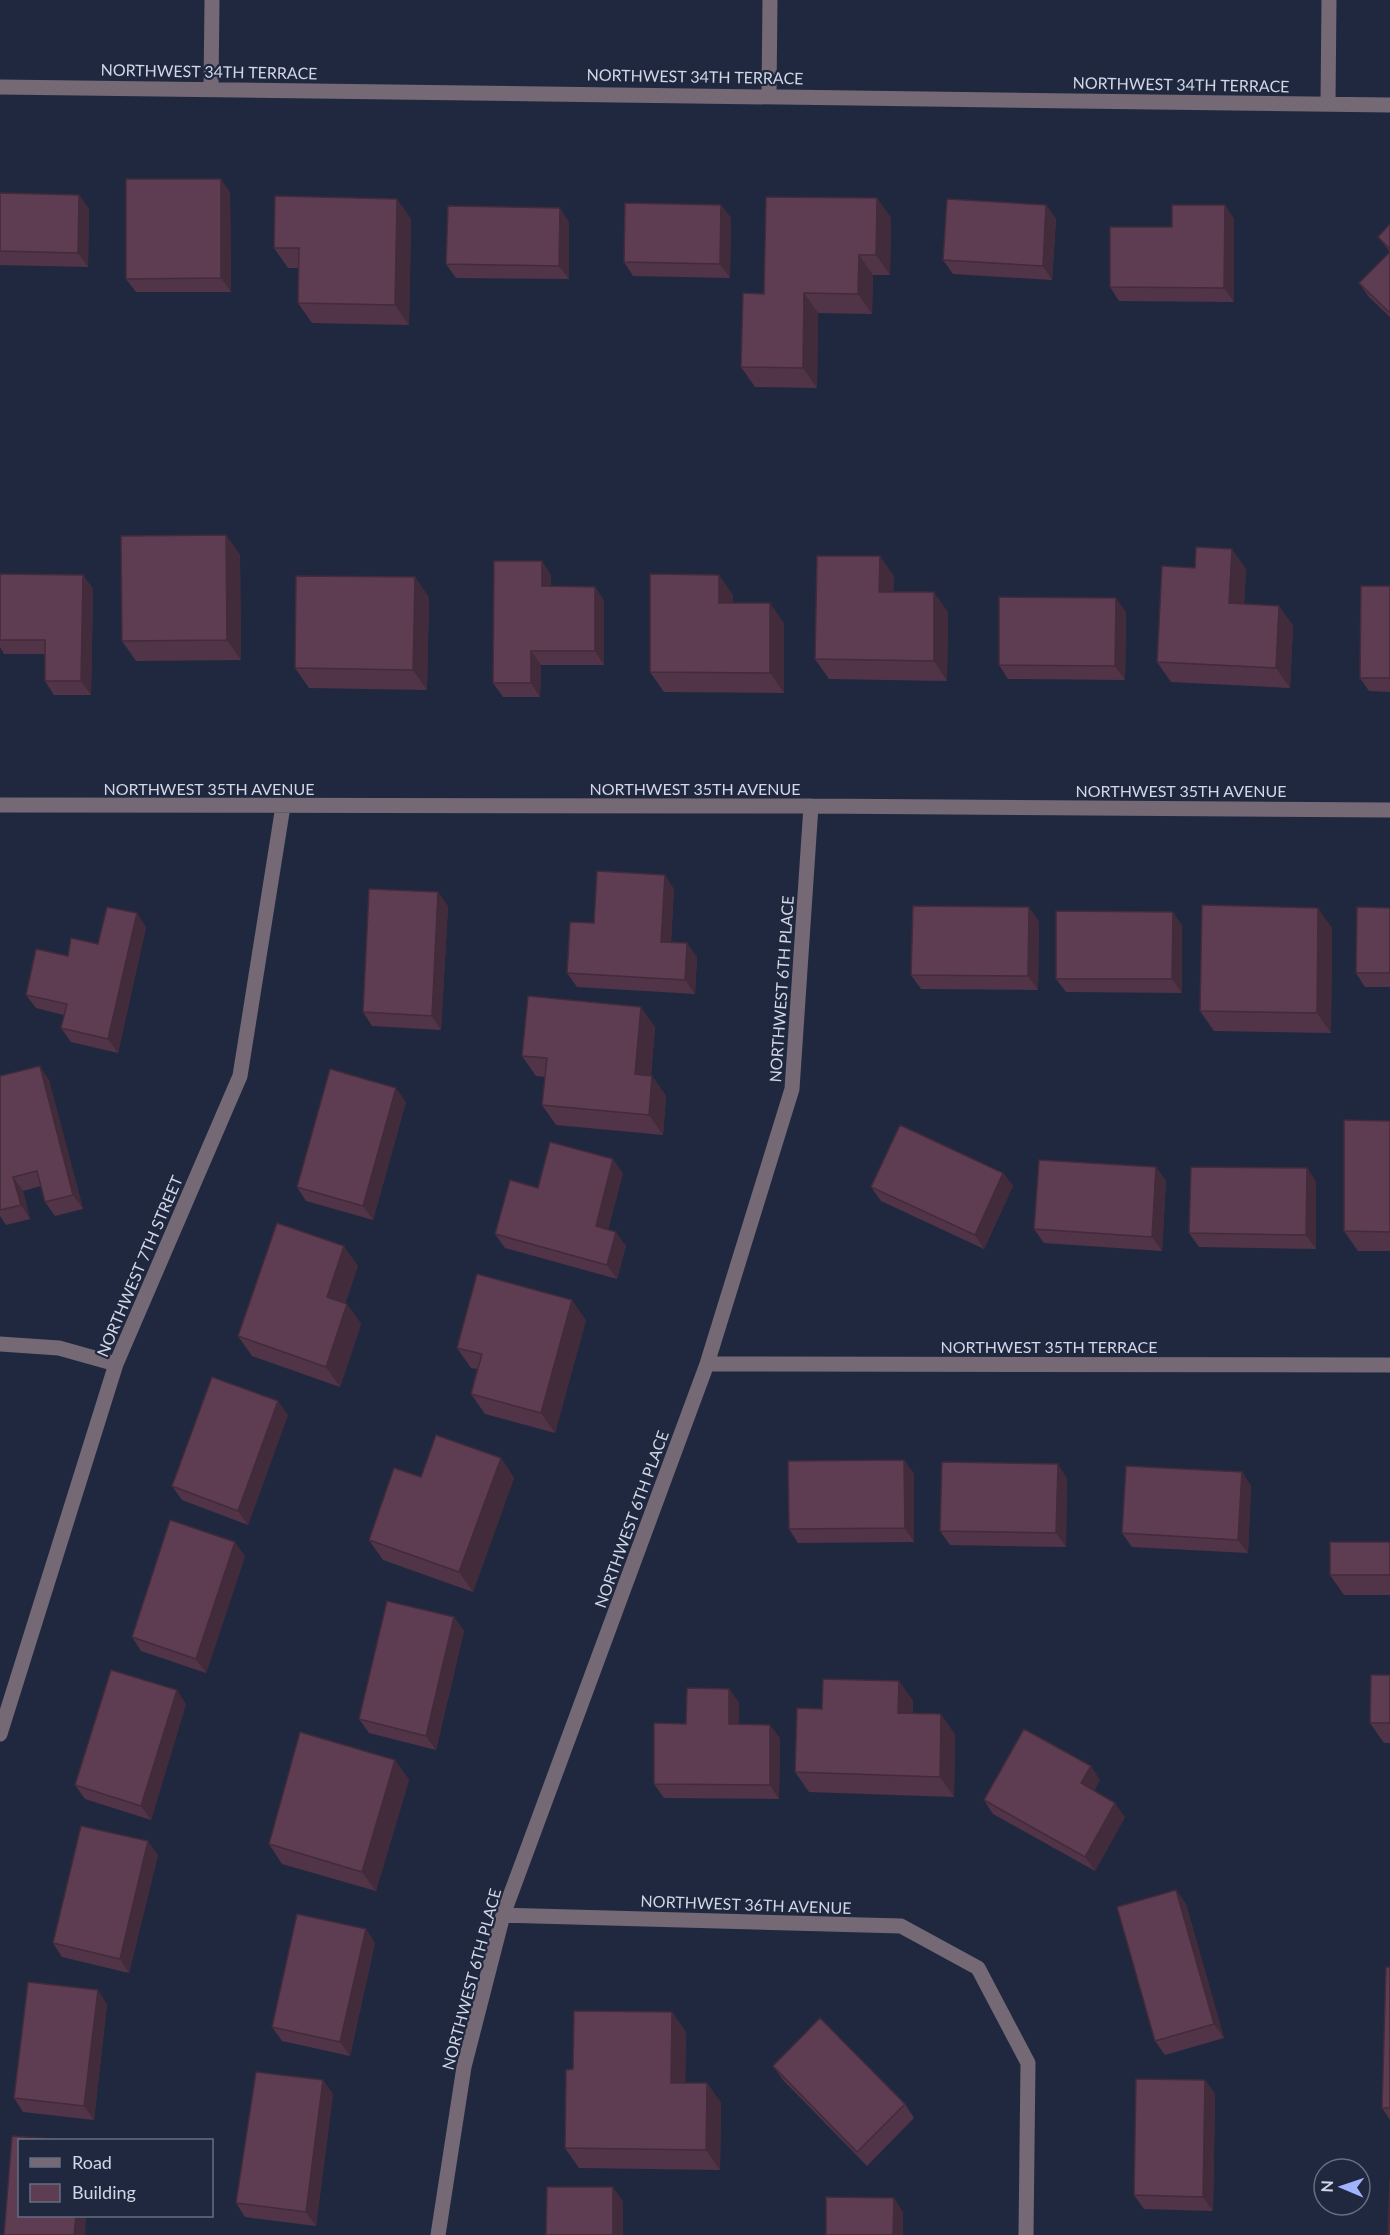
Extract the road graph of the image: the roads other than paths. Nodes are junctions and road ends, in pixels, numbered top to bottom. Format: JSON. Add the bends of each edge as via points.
{"nodes":[{"id":1,"x":212,"y":0,"type":"edge"},
{"id":2,"x":770,"y":0,"type":"edge"},
{"id":3,"x":1329,"y":0,"type":"edge"},
{"id":4,"x":0,"y":87,"type":"edge"},
{"id":5,"x":211,"y":89,"type":"junction"},
{"id":6,"x":769,"y":95,"type":"junction"},
{"id":7,"x":1328,"y":104,"type":"junction"},
{"id":8,"x":1390,"y":105,"type":"edge"},
{"id":9,"x":0,"y":805,"type":"edge"},
{"id":10,"x":283,"y":806,"type":"junction"},
{"id":11,"x":811,"y":806,"type":"junction"},
{"id":12,"x":1390,"y":810,"type":"edge"},
{"id":13,"x":0,"y":1344,"type":"edge"},
{"id":14,"x":116,"y":1364,"type":"junction"},
{"id":15,"x":707,"y":1364,"type":"junction"},
{"id":16,"x":1390,"y":1365,"type":"edge"},
{"id":17,"x":0,"y":1734,"type":"edge"},
{"id":18,"x":503,"y":1915,"type":"junction"},
{"id":19,"x":438,"y":2235,"type":"edge"},
{"id":20,"x":1026,"y":2235,"type":"edge"}],
"edges":[{"from":1,"to":5,"type":"street"},
{"from":2,"to":6,"type":"street"},
{"from":3,"to":7,"type":"street"},
{"from":4,"to":5,"type":"street","name":"NORTHWEST 34TH TERRACE"},
{"from":5,"to":6,"type":"street","name":"NORTHWEST 34TH TERRACE"},
{"from":6,"to":7,"type":"street","name":"NORTHWEST 34TH TERRACE"},
{"from":7,"to":8,"type":"street","name":"NORTHWEST 34TH TERRACE"},
{"from":9,"to":10,"type":"street","name":"NORTHWEST 35TH AVENUE"},
{"from":10,"to":11,"type":"street","name":"NORTHWEST 35TH AVENUE"},
{"from":10,"to":14,"type":"street","name":"NORTHWEST 7TH STREET","via":[[240,1076]]},
{"from":11,"to":12,"type":"street","name":"NORTHWEST 35TH AVENUE"},
{"from":11,"to":15,"type":"street","name":"NORTHWEST 6TH PLACE","via":[[792,1089]]},
{"from":13,"to":14,"type":"street","via":[[59,1348]]},
{"from":14,"to":17,"type":"street","name":"NORTHWEST 7TH STREET"},
{"from":15,"to":16,"type":"street","name":"NORTHWEST 35TH TERRACE"},
{"from":15,"to":18,"type":"street","name":"NORTHWEST 6TH PLACE"},
{"from":18,"to":19,"type":"street","name":"NORTHWEST 6TH PLACE","via":[[464,2067]]},
{"from":18,"to":20,"type":"street","name":"NORTHWEST 36TH AVENUE","via":[[901,1926],[978,1968],[1028,2063]]}]}
